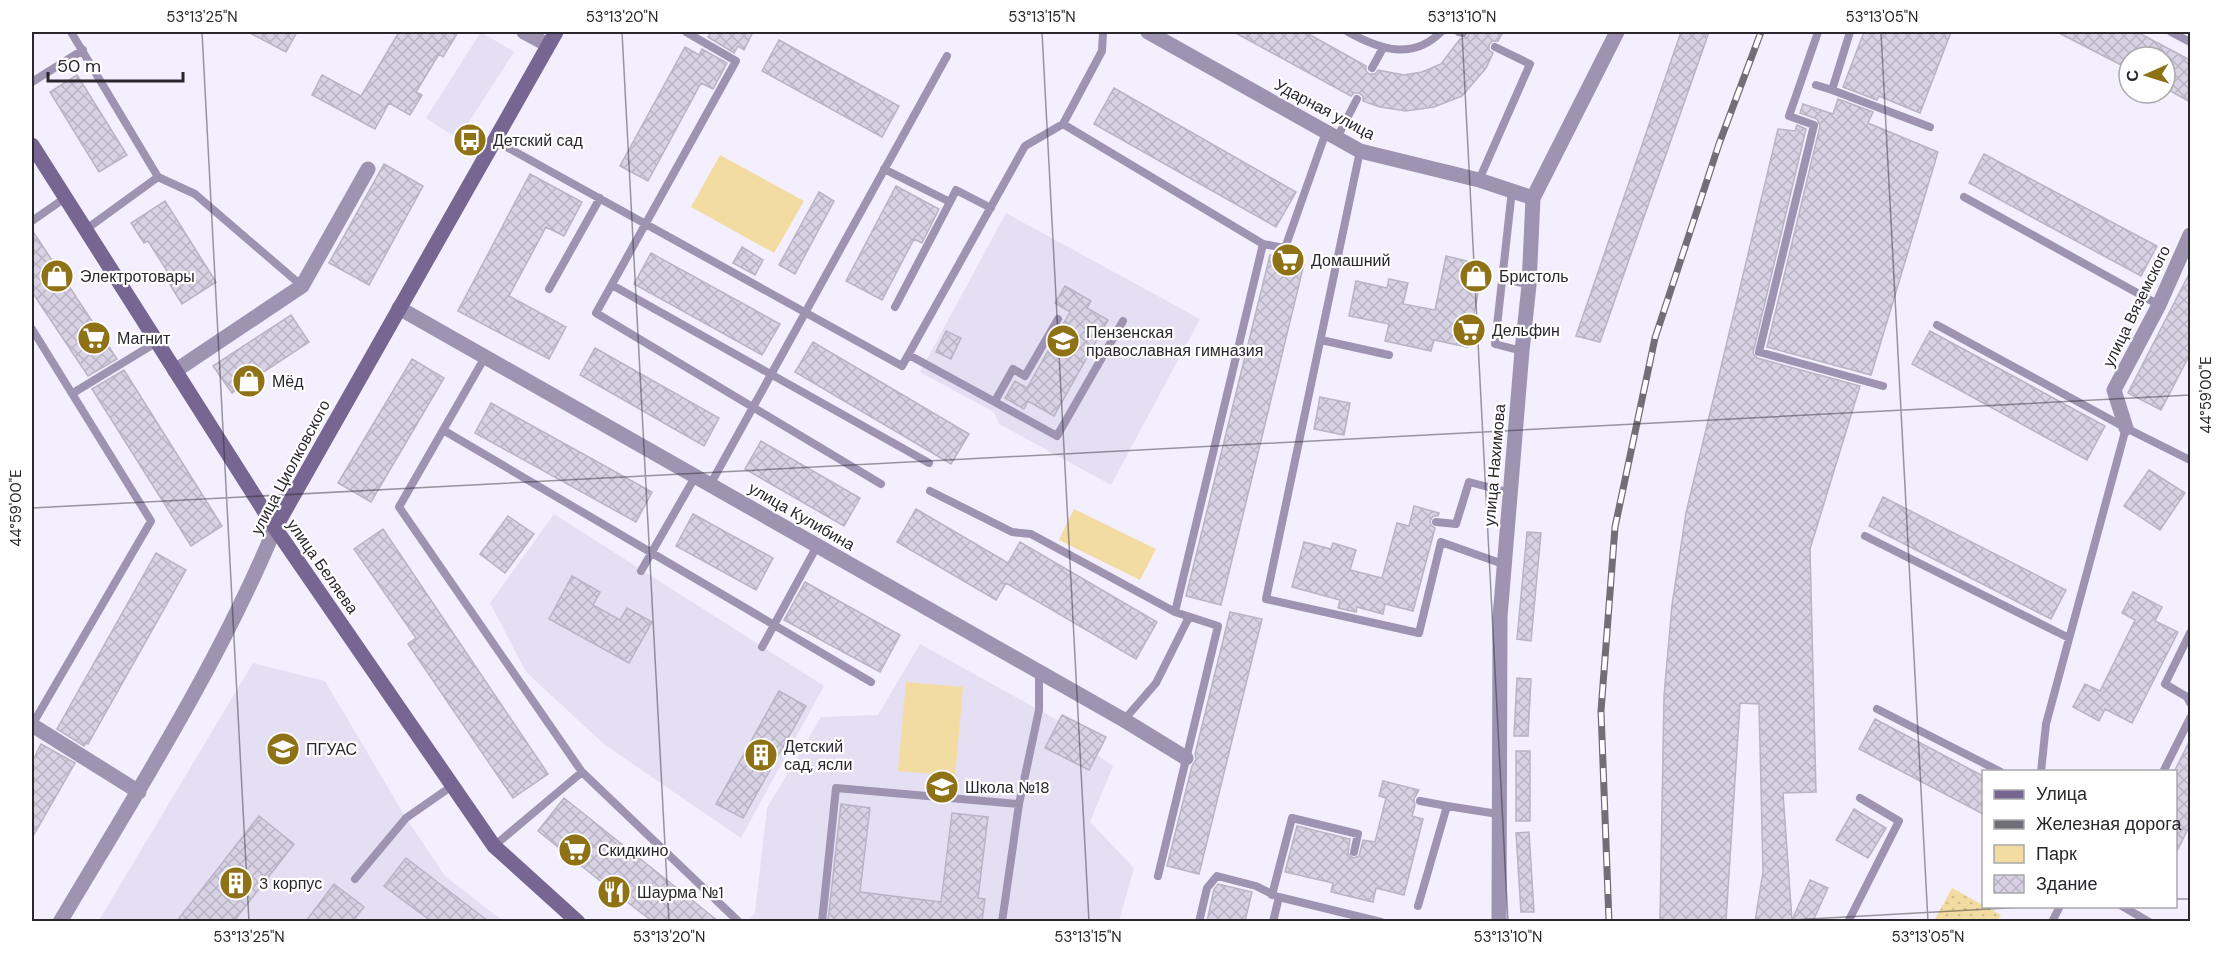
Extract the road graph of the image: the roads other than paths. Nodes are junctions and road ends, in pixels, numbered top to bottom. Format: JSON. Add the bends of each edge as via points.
{"nodes":[{"id":1,"x":71,"y":32,"type":"edge"},
{"id":2,"x":524,"y":32,"type":"edge"},
{"id":3,"x":686,"y":32,"type":"edge"},
{"id":4,"x":1102,"y":32,"type":"edge"},
{"id":5,"x":1148,"y":32,"type":"edge"},
{"id":6,"x":1348,"y":32,"type":"edge"},
{"id":7,"x":1441,"y":32,"type":"edge"},
{"id":8,"x":1617,"y":32,"type":"edge"},
{"id":9,"x":1818,"y":32,"type":"edge"},
{"id":10,"x":1850,"y":32,"type":"edge"},
{"id":11,"x":2171,"y":32,"type":"edge"},
{"id":12,"x":552,"y":38,"type":"edge"},
{"id":13,"x":2190,"y":42,"type":"edge"},
{"id":14,"x":1495,"y":47,"type":"dead end"},
{"id":15,"x":1383,"y":48,"type":"junction"},
{"id":16,"x":83,"y":50,"type":"junction"},
{"id":17,"x":947,"y":56,"type":"dead end"},
{"id":18,"x":1372,"y":68,"type":"dead end"},
{"id":19,"x":32,"y":82,"type":"edge"},
{"id":20,"x":1816,"y":85,"type":"dead end"},
{"id":21,"x":1832,"y":90,"type":"junction"},
{"id":22,"x":1357,"y":99,"type":"dead end"},
{"id":23,"x":1064,"y":124,"type":"junction"},
{"id":24,"x":1930,"y":127,"type":"dead end"},
{"id":25,"x":1332,"y":135,"type":"junction"},
{"id":26,"x":495,"y":140,"type":"junction"},
{"id":27,"x":32,"y":145,"type":"edge"},
{"id":28,"x":1360,"y":151,"type":"junction"},
{"id":29,"x":368,"y":169,"type":"dead end"},
{"id":30,"x":884,"y":169,"type":"junction"},
{"id":31,"x":158,"y":177,"type":"junction"},
{"id":32,"x":1479,"y":180,"type":"junction"},
{"id":33,"x":1512,"y":190,"type":"junction"},
{"id":34,"x":1964,"y":197,"type":"dead end"},
{"id":35,"x":65,"y":198,"type":"junction"},
{"id":36,"x":600,"y":198,"type":"junction"},
{"id":37,"x":1533,"y":198,"type":"junction"},
{"id":38,"x":950,"y":202,"type":"junction"},
{"id":39,"x":991,"y":207,"type":"junction"},
{"id":40,"x":32,"y":221,"type":"edge"},
{"id":41,"x":645,"y":223,"type":"junction"},
{"id":42,"x":86,"y":230,"type":"junction"},
{"id":43,"x":2190,"y":235,"type":"edge"},
{"id":44,"x":1263,"y":244,"type":"junction"},
{"id":45,"x":1502,"y":278,"type":"junction"},
{"id":46,"x":612,"y":285,"type":"junction"},
{"id":47,"x":1529,"y":285,"type":"junction"},
{"id":48,"x":302,"y":286,"type":"junction"},
{"id":49,"x":549,"y":289,"type":"dead end"},
{"id":50,"x":2159,"y":305,"type":"junction"},
{"id":51,"x":895,"y":307,"type":"dead end"},
{"id":52,"x":399,"y":308,"type":"junction"},
{"id":53,"x":805,"y":313,"type":"junction"},
{"id":54,"x":1058,"y":319,"type":"dead end"},
{"id":55,"x":1123,"y":321,"type":"dead end"},
{"id":56,"x":1937,"y":325,"type":"dead end"},
{"id":57,"x":32,"y":329,"type":"edge"},
{"id":58,"x":1321,"y":340,"type":"junction"},
{"id":59,"x":157,"y":342,"type":"junction"},
{"id":60,"x":1522,"y":351,"type":"junction"},
{"id":61,"x":909,"y":355,"type":"junction"},
{"id":62,"x":1389,"y":355,"type":"dead end"},
{"id":63,"x":485,"y":357,"type":"junction"},
{"id":64,"x":175,"y":370,"type":"junction"},
{"id":65,"x":771,"y":373,"type":"junction"},
{"id":66,"x":1883,"y":386,"type":"dead end"},
{"id":67,"x":72,"y":393,"type":"junction"},
{"id":68,"x":994,"y":401,"type":"junction"},
{"id":69,"x":752,"y":408,"type":"junction"},
{"id":70,"x":2126,"y":428,"type":"junction"},
{"id":71,"x":443,"y":430,"type":"junction"},
{"id":72,"x":2190,"y":460,"type":"edge"},
{"id":73,"x":929,"y":463,"type":"dead end"},
{"id":74,"x":695,"y":477,"type":"junction"},
{"id":75,"x":710,"y":484,"type":"junction"},
{"id":76,"x":881,"y":484,"type":"dead end"},
{"id":77,"x":930,"y":491,"type":"dead end"},
{"id":78,"x":1511,"y":493,"type":"junction"},
{"id":79,"x":1436,"y":522,"type":"dead end"},
{"id":80,"x":275,"y":528,"type":"junction"},
{"id":81,"x":1865,"y":536,"type":"dead end"},
{"id":82,"x":818,"y":546,"type":"junction"},
{"id":83,"x":652,"y":553,"type":"junction"},
{"id":84,"x":1503,"y":564,"type":"junction"},
{"id":85,"x":641,"y":571,"type":"dead end"},
{"id":86,"x":1174,"y":612,"type":"junction"},
{"id":87,"x":1189,"y":616,"type":"junction"},
{"id":88,"x":774,"y":625,"type":"junction"},
{"id":89,"x":2190,"y":633,"type":"edge"},
{"id":90,"x":2069,"y":638,"type":"junction"},
{"id":91,"x":762,"y":647,"type":"dead end"},
{"id":92,"x":1039,"y":672,"type":"junction"},
{"id":93,"x":871,"y":682,"type":"dead end"},
{"id":94,"x":2190,"y":703,"type":"edge"},
{"id":95,"x":1877,"y":709,"type":"dead end"},
{"id":96,"x":2190,"y":718,"type":"edge"},
{"id":97,"x":1124,"y":720,"type":"junction"},
{"id":98,"x":32,"y":725,"type":"edge"},
{"id":99,"x":1185,"y":758,"type":"junction"},
{"id":100,"x":1999,"y":770,"type":"edge"},
{"id":101,"x":2041,"y":770,"type":"edge"},
{"id":102,"x":2164,"y":770,"type":"edge"},
{"id":103,"x":582,"y":772,"type":"junction"},
{"id":104,"x":453,"y":786,"type":"junction"},
{"id":105,"x":139,"y":792,"type":"junction"},
{"id":106,"x":1860,"y":798,"type":"dead end"},
{"id":107,"x":1420,"y":801,"type":"dead end"},
{"id":108,"x":1019,"y":804,"type":"junction"},
{"id":109,"x":1446,"y":806,"type":"junction"},
{"id":110,"x":1498,"y":813,"type":"junction"},
{"id":111,"x":494,"y":846,"type":"junction"},
{"id":112,"x":1354,"y":852,"type":"dead end"},
{"id":113,"x":1158,"y":876,"type":"dead end"},
{"id":114,"x":355,"y":879,"type":"dead end"},
{"id":115,"x":1275,"y":896,"type":"junction"},
{"id":116,"x":1418,"y":906,"type":"dead end"},
{"id":117,"x":2126,"y":908,"type":"edge"},
{"id":118,"x":60,"y":921,"type":"edge"},
{"id":119,"x":578,"y":921,"type":"edge"},
{"id":120,"x":739,"y":921,"type":"edge"},
{"id":121,"x":822,"y":921,"type":"edge"},
{"id":122,"x":1002,"y":921,"type":"edge"},
{"id":123,"x":1199,"y":921,"type":"edge"},
{"id":124,"x":1273,"y":921,"type":"edge"},
{"id":125,"x":1381,"y":921,"type":"edge"},
{"id":126,"x":1499,"y":921,"type":"edge"},
{"id":127,"x":1848,"y":921,"type":"edge"},
{"id":128,"x":2149,"y":921,"type":"edge"}],
"edges":[{"from":1,"to":16,"type":"lane"},
{"from":2,"to":12,"type":"street"},
{"from":3,"to":41,"type":"lane","via":[[735,61]]},
{"from":4,"to":23,"type":"lane","via":[[1102,51]]},
{"from":5,"to":25,"type":"street","name":"Ударная улица"},
{"from":6,"to":15,"type":"lane"},
{"from":7,"to":15,"type":"lane","via":[[1429,44]]},
{"from":8,"to":37,"type":"street","name":"улица Нахимова"},
{"from":9,"to":66,"type":"lane","via":[[1789,116],[1814,125],[1759,352]]},
{"from":10,"to":21,"type":"lane"},
{"from":11,"to":13,"type":"lane"},
{"from":12,"to":26,"type":"main road","name":"улица Циолковского"},
{"from":14,"to":32,"type":"lane","via":[[1530,63]]},
{"from":15,"to":18,"type":"lane"},
{"from":16,"to":19,"type":"lane"},
{"from":16,"to":31,"type":"lane"},
{"from":17,"to":30,"type":"lane"},
{"from":20,"to":21,"type":"lane"},
{"from":21,"to":24,"type":"lane"},
{"from":22,"to":25,"type":"lane"},
{"from":23,"to":39,"type":"lane","via":[[1025,146]]},
{"from":23,"to":44,"type":"lane"},
{"from":25,"to":28,"type":"street","name":"Ударная улица"},
{"from":25,"to":44,"type":"lane","via":[[1285,248]]},
{"from":26,"to":36,"type":"lane"},
{"from":26,"to":52,"type":"main road","name":"улица Циолковского"},
{"from":27,"to":35,"type":"main road","name":"улица Беляева"},
{"from":28,"to":32,"type":"street","name":"Ударная улица"},
{"from":28,"to":58,"type":"lane"},
{"from":29,"to":48,"type":"street"},
{"from":30,"to":38,"type":"lane"},
{"from":30,"to":53,"type":"lane"},
{"from":31,"to":42,"type":"lane"},
{"from":31,"to":48,"type":"lane","via":[[195,194]]},
{"from":32,"to":33,"type":"street","name":"Ударная улица"},
{"from":33,"to":37,"type":"street","name":"Ударная улица"},
{"from":33,"to":45,"type":"lane"},
{"from":34,"to":50,"type":"lane"},
{"from":35,"to":40,"type":"lane"},
{"from":35,"to":42,"type":"main road","name":"улица Беляева"},
{"from":36,"to":41,"type":"lane"},
{"from":36,"to":49,"type":"lane"},
{"from":37,"to":47,"type":"street","name":"улица Нахимова"},
{"from":38,"to":39,"type":"lane","via":[[956,190]]},
{"from":38,"to":51,"type":"lane"},
{"from":39,"to":61,"type":"lane"},
{"from":41,"to":46,"type":"lane"},
{"from":41,"to":53,"type":"lane"},
{"from":42,"to":59,"type":"main road","name":"улица Беляева"},
{"from":43,"to":50,"type":"street","name":"улица Вяземского"},
{"from":44,"to":86,"type":"lane"},
{"from":45,"to":47,"type":"lane"},
{"from":45,"to":60,"type":"lane","via":[[1495,344]]},
{"from":46,"to":65,"type":"lane"},
{"from":46,"to":69,"type":"lane","via":[[596,314]]},
{"from":47,"to":60,"type":"street","name":"улица Нахимова"},
{"from":48,"to":64,"type":"street"},
{"from":50,"to":70,"type":"street","name":"улица Вяземского","via":[[2114,390]]},
{"from":52,"to":63,"type":"street","name":"улица Кулибина"},
{"from":52,"to":80,"type":"main road","name":"улица Циолковского"},
{"from":53,"to":61,"type":"lane","via":[[902,366]]},
{"from":53,"to":65,"type":"lane"},
{"from":54,"to":68,"type":"lane","via":[[1025,376],[1013,369]]},
{"from":55,"to":68,"type":"lane","via":[[1057,436]]},
{"from":56,"to":70,"type":"lane"},
{"from":57,"to":67,"type":"lane"},
{"from":58,"to":62,"type":"lane"},
{"from":58,"to":84,"type":"lane","via":[[1266,599],[1419,633],[1441,542]]},
{"from":59,"to":64,"type":"main road","name":"улица Беляева"},
{"from":59,"to":67,"type":"lane"},
{"from":60,"to":78,"type":"street","name":"улица Нахимова"},
{"from":61,"to":68,"type":"lane"},
{"from":63,"to":71,"type":"lane"},
{"from":63,"to":74,"type":"street","name":"улица Кулибина"},
{"from":64,"to":80,"type":"main road","name":"улица Беляева"},
{"from":65,"to":69,"type":"lane"},
{"from":65,"to":73,"type":"lane"},
{"from":67,"to":98,"type":"lane","via":[[151,521]]},
{"from":69,"to":75,"type":"lane"},
{"from":69,"to":76,"type":"lane"},
{"from":70,"to":72,"type":"lane"},
{"from":70,"to":90,"type":"lane"},
{"from":71,"to":83,"type":"lane"},
{"from":71,"to":103,"type":"lane","via":[[399,507]]},
{"from":74,"to":75,"type":"street","name":"улица Кулибина"},
{"from":74,"to":83,"type":"lane"},
{"from":75,"to":82,"type":"street","name":"улица Кулибина"},
{"from":77,"to":86,"type":"lane","via":[[1012,532],[1031,534]]},
{"from":78,"to":79,"type":"lane","via":[[1469,482],[1456,524]]},
{"from":78,"to":84,"type":"street","name":"улица Нахимова"},
{"from":80,"to":104,"type":"main road","name":"улица Беляева"},
{"from":80,"to":105,"type":"street","name":"улица Циолковского","via":[[252,584]]},
{"from":81,"to":90,"type":"lane"},
{"from":82,"to":88,"type":"lane"},
{"from":82,"to":92,"type":"street","name":"улица Кулибина"},
{"from":83,"to":85,"type":"lane"},
{"from":83,"to":88,"type":"lane"},
{"from":84,"to":110,"type":"street","name":"улица Нахимова"},
{"from":86,"to":87,"type":"lane"},
{"from":87,"to":97,"type":"lane","via":[[1156,683]]},
{"from":87,"to":99,"type":"lane","via":[[1218,626]]},
{"from":88,"to":91,"type":"lane"},
{"from":88,"to":93,"type":"lane"},
{"from":89,"to":94,"type":"lane","via":[[2165,684]]},
{"from":90,"to":101,"type":"lane","via":[[2046,724]]},
{"from":92,"to":97,"type":"street","name":"улица Кулибина"},
{"from":92,"to":108,"type":"lane","via":[[1039,710]]},
{"from":95,"to":100,"type":"lane"},
{"from":96,"to":102,"type":"lane"},
{"from":97,"to":99,"type":"street","name":"улица Кулибина"},
{"from":98,"to":105,"type":"street"},
{"from":99,"to":113,"type":"lane"},
{"from":103,"to":111,"type":"lane"},
{"from":103,"to":120,"type":"lane"},
{"from":104,"to":111,"type":"main road","name":"улица Беляева"},
{"from":104,"to":114,"type":"lane","via":[[406,818]]},
{"from":105,"to":118,"type":"street","name":"улица Циолковского"},
{"from":106,"to":127,"type":"lane","via":[[1899,821]]},
{"from":107,"to":109,"type":"lane"},
{"from":108,"to":121,"type":"lane","via":[[836,788]]},
{"from":108,"to":122,"type":"lane"},
{"from":109,"to":110,"type":"lane"},
{"from":109,"to":116,"type":"lane"},
{"from":110,"to":126,"type":"street","name":"улица Нахимова"},
{"from":111,"to":119,"type":"main road","name":"улица Беляева"},
{"from":112,"to":115,"type":"lane","via":[[1358,834],[1292,818]]},
{"from":115,"to":123,"type":"lane","via":[[1256,886],[1217,876],[1207,888]]},
{"from":115,"to":124,"type":"lane"},
{"from":115,"to":125,"type":"lane"},
{"from":117,"to":128,"type":"lane"}]}
